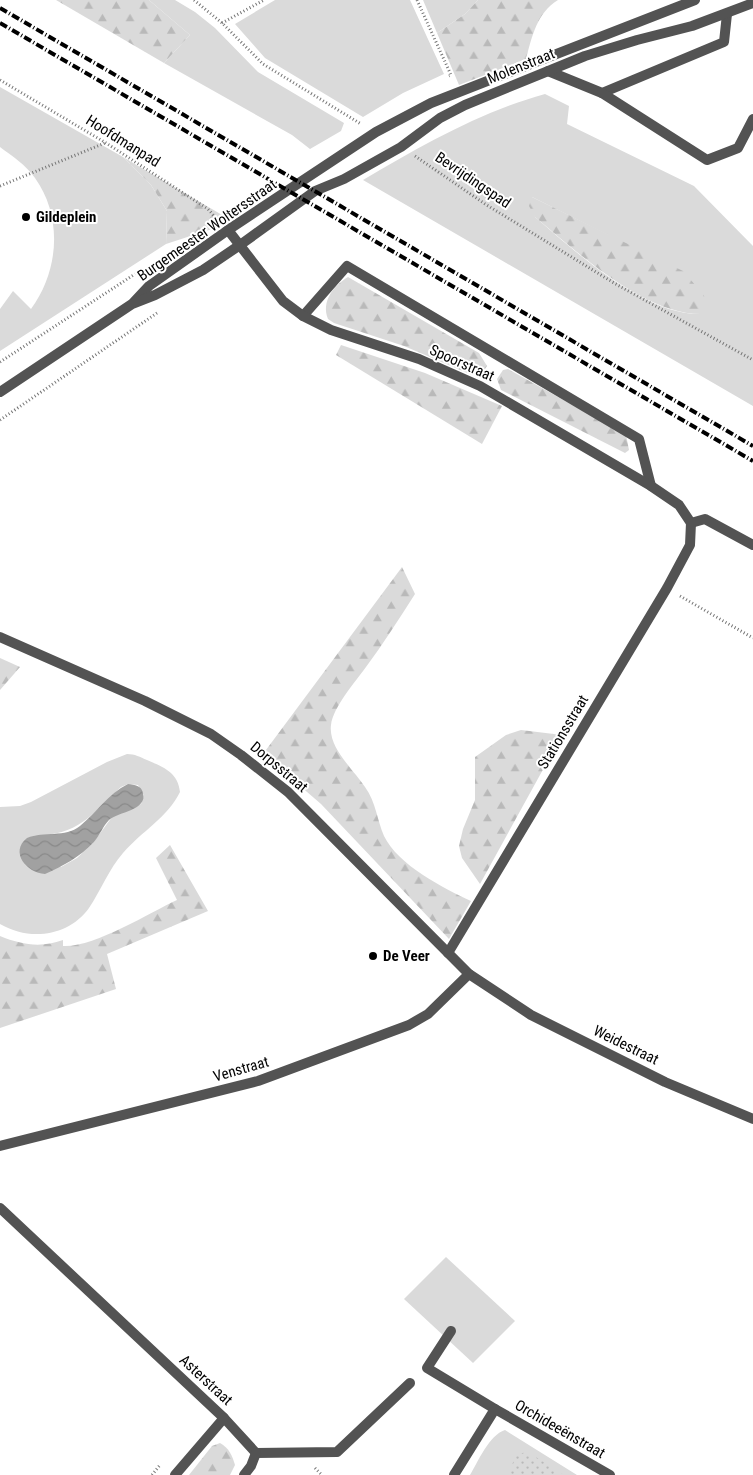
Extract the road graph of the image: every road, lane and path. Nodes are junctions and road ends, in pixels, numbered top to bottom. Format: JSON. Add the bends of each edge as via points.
{"nodes":[{"id":1,"x":194,"y":0,"type":"edge"},
{"id":2,"x":264,"y":0,"type":"edge"},
{"id":3,"x":417,"y":0,"type":"edge"},
{"id":4,"x":696,"y":0,"type":"edge"},
{"id":5,"x":753,"y":3,"type":"edge"},
{"id":6,"x":727,"y":14,"type":"junction"},
{"id":7,"x":222,"y":23,"type":"junction"},
{"id":8,"x":548,"y":71,"type":"junction"},
{"id":9,"x":443,"y":79,"type":"dead end"},
{"id":10,"x":0,"y":80,"type":"edge"},
{"id":11,"x":602,"y":93,"type":"junction"},
{"id":12,"x":368,"y":119,"type":"dead end"},
{"id":13,"x":753,"y":120,"type":"edge"},
{"id":14,"x":360,"y":123,"type":"junction"},
{"id":15,"x":376,"y":132,"type":"junction"},
{"id":16,"x":106,"y":143,"type":"junction"},
{"id":17,"x":400,"y":147,"type":"junction"},
{"id":18,"x":301,"y":183,"type":"joint"},
{"id":19,"x":0,"y":186,"type":"edge"},
{"id":20,"x":315,"y":191,"type":"joint"},
{"id":21,"x":228,"y":230,"type":"junction"},
{"id":22,"x":240,"y":246,"type":"junction"},
{"id":23,"x":142,"y":270,"type":"dead end"},
{"id":24,"x":132,"y":304,"type":"junction"},
{"id":25,"x":158,"y":312,"type":"dead end"},
{"id":26,"x":303,"y":316,"type":"junction"},
{"id":27,"x":753,"y":360,"type":"edge"},
{"id":28,"x":0,"y":362,"type":"edge"},
{"id":29,"x":0,"y":392,"type":"edge"},
{"id":30,"x":0,"y":420,"type":"edge"},
{"id":31,"x":651,"y":486,"type":"junction"},
{"id":32,"x":691,"y":523,"type":"junction"},
{"id":33,"x":753,"y":545,"type":"edge"},
{"id":34,"x":667,"y":588,"type":"junction"},
{"id":35,"x":0,"y":637,"type":"edge"},
{"id":36,"x":753,"y":638,"type":"edge"},
{"id":37,"x":448,"y":953,"type":"junction"},
{"id":38,"x":469,"y":974,"type":"junction"},
{"id":39,"x":490,"y":988,"type":"joint"},
{"id":40,"x":753,"y":1119,"type":"edge"},
{"id":41,"x":0,"y":1146,"type":"edge"},
{"id":42,"x":0,"y":1208,"type":"edge"},
{"id":43,"x":452,"y":1331,"type":"dead end"},
{"id":44,"x":410,"y":1382,"type":"dead end"},
{"id":45,"x":495,"y":1408,"type":"junction"},
{"id":46,"x":224,"y":1418,"type":"junction"},
{"id":47,"x":256,"y":1453,"type":"junction"},
{"id":48,"x":176,"y":1475,"type":"edge"},
{"id":49,"x":244,"y":1475,"type":"edge"},
{"id":50,"x":454,"y":1475,"type":"edge"},
{"id":51,"x":610,"y":1475,"type":"edge"}],
"edges":[{"from":1,"to":7,"type":"path"},
{"from":2,"to":7,"type":"path"},
{"from":3,"to":9,"type":"path","via":[[451,75]]},
{"from":4,"to":15,"type":"street","name":"Molenstraat","via":[[431,103]]},
{"from":5,"to":6,"type":"street","name":"Molenstraat"},
{"from":6,"to":8,"type":"street","name":"Molenstraat","via":[[585,56]]},
{"from":6,"to":11,"type":"street","via":[[724,42]]},
{"from":7,"to":14,"type":"path","via":[[263,64]]},
{"from":8,"to":11,"type":"street"},
{"from":8,"to":17,"type":"street","name":"Molenstraat","via":[[465,105],[440,118]]},
{"from":10,"to":16,"type":"path","name":"Hoofdmanpad"},
{"from":11,"to":13,"type":"street","via":[[707,160],[738,148]]},
{"from":12,"to":14,"type":"path"},
{"from":14,"to":15,"type":"path"},
{"from":15,"to":18,"type":"street","name":"Molenstraat"},
{"from":16,"to":19,"type":"path"},
{"from":16,"to":21,"type":"path","name":"Hoofdmanpad","via":[[208,209]]},
{"from":17,"to":20,"type":"street","name":"Molenstraat","via":[[344,179]]},
{"from":17,"to":27,"type":"path","name":"Bevrijdingspad","via":[[442,172],[485,204],[614,283]]},
{"from":18,"to":21,"type":"street","name":"Burgemeester Woltersstraat"},
{"from":20,"to":22,"type":"street","name":"Burgemeester Woltersstraat"},
{"from":21,"to":22,"type":"street","name":"Spoorstraat"},
{"from":21,"to":24,"type":"street","name":"Burgemeester Woltersstraat","via":[[149,286]]},
{"from":22,"to":24,"type":"street","name":"Burgemeester Woltersstraat","via":[[202,270]]},
{"from":22,"to":26,"type":"street","name":"Spoorstraat","via":[[283,301]]},
{"from":23,"to":28,"type":"path"},
{"from":24,"to":29,"type":"street","name":"Burgemeester Woltersstraat"},
{"from":25,"to":30,"type":"path"},
{"from":26,"to":31,"type":"street","name":"Spoorstraat","via":[[331,330],[419,360],[480,386]]},
{"from":26,"to":31,"type":"street","via":[[347,266],[639,439]]},
{"from":31,"to":32,"type":"street","name":"Spoorstraat","via":[[679,505]]},
{"from":32,"to":33,"type":"street","via":[[705,519]]},
{"from":32,"to":34,"type":"street","name":"Stationsstraat","via":[[690,545]]},
{"from":34,"to":36,"type":"path"},
{"from":34,"to":37,"type":"street","name":"Stationsstraat"},
{"from":35,"to":37,"type":"street","name":"Dorpsstraat","via":[[212,734],[288,792]]},
{"from":37,"to":38,"type":"street","name":"Dorpsstraat"},
{"from":38,"to":39,"type":"street","name":"Dorpsstraat"},
{"from":38,"to":41,"type":"street","name":"Venstraat","via":[[428,1014],[409,1025],[258,1081]]},
{"from":39,"to":40,"type":"street","name":"Weidestraat","via":[[531,1016],[680,1089]]},
{"from":42,"to":46,"type":"street","name":"Asterstraat"},
{"from":43,"to":45,"type":"street","via":[[427,1368]]},
{"from":44,"to":47,"type":"street","via":[[337,1452]]},
{"from":45,"to":50,"type":"street"},
{"from":45,"to":51,"type":"street","name":"Orchideeënstraat"},
{"from":46,"to":47,"type":"street","name":"Asterstraat"},
{"from":46,"to":48,"type":"street"},
{"from":47,"to":49,"type":"street"}]}
